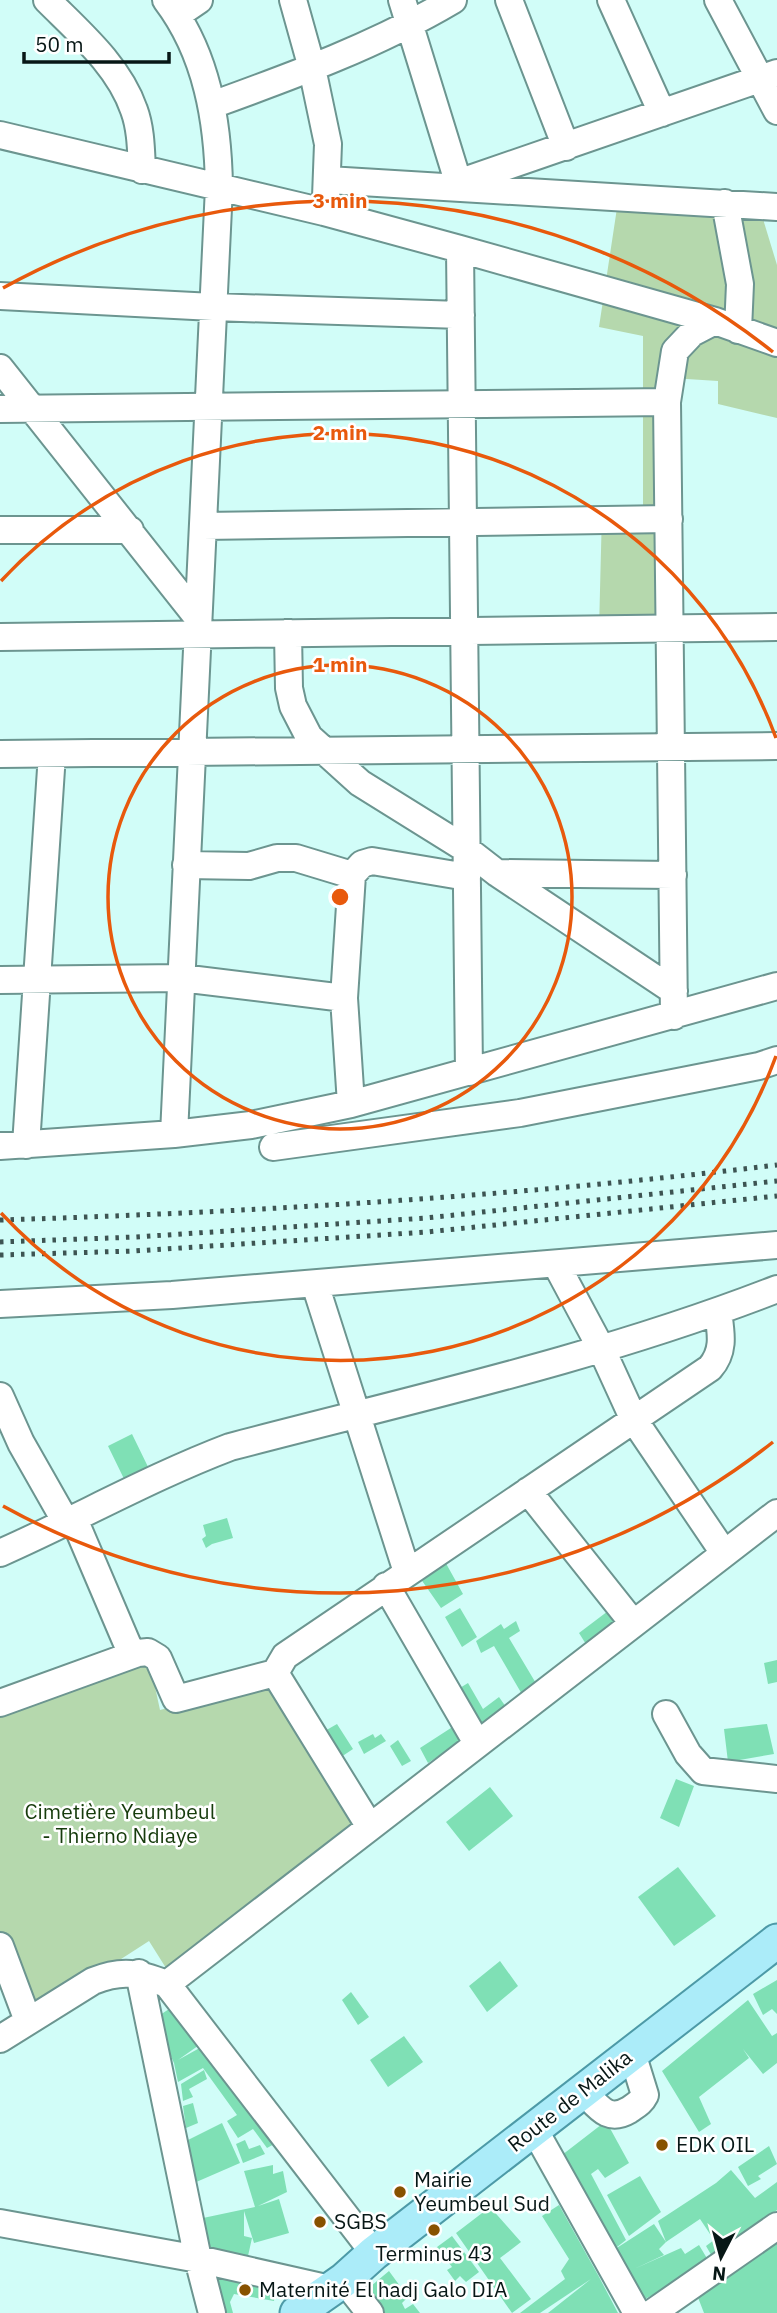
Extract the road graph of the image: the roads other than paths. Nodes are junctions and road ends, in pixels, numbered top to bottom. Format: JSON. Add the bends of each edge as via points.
{"nodes":[{"id":1,"x":47,"y":0,"type":"edge"},
{"id":2,"x":293,"y":0,"type":"edge"},
{"id":3,"x":453,"y":0,"type":"edge"},
{"id":4,"x":509,"y":0,"type":"edge"},
{"id":5,"x":611,"y":0,"type":"edge"},
{"id":6,"x":718,"y":0,"type":"edge"},
{"id":7,"x":181,"y":5,"type":"edge"},
{"id":8,"x":407,"y":12,"type":"edge"},
{"id":9,"x":312,"y":68,"type":"junction"},
{"id":10,"x":769,"y":76,"type":"edge"},
{"id":11,"x":212,"y":105,"type":"junction"},
{"id":12,"x":777,"y":111,"type":"edge"},
{"id":13,"x":662,"y":113,"type":"junction"},
{"id":14,"x":0,"y":135,"type":"edge"},
{"id":15,"x":566,"y":147,"type":"junction"},
{"id":16,"x":142,"y":170,"type":"junction"},
{"id":17,"x":328,"y":180,"type":"junction"},
{"id":18,"x":460,"y":185,"type":"junction"},
{"id":19,"x":219,"y":187,"type":"junction"},
{"id":20,"x":725,"y":203,"type":"junction"},
{"id":21,"x":777,"y":207,"type":"edge"},
{"id":22,"x":324,"y":212,"type":"junction"},
{"id":23,"x":460,"y":249,"type":"junction"},
{"id":24,"x":0,"y":296,"type":"edge"},
{"id":25,"x":213,"y":307,"type":"junction"},
{"id":26,"x":461,"y":315,"type":"junction"},
{"id":27,"x":727,"y":325,"type":"junction"},
{"id":28,"x":777,"y":344,"type":"edge"},
{"id":29,"x":0,"y":368,"type":"edge"},
{"id":30,"x":667,"y":402,"type":"junction"},
{"id":31,"x":462,"y":404,"type":"junction"},
{"id":32,"x":208,"y":407,"type":"junction"},
{"id":33,"x":32,"y":408,"type":"junction"},
{"id":34,"x":0,"y":409,"type":"edge"},
{"id":35,"x":669,"y":519,"type":"junction"},
{"id":36,"x":463,"y":522,"type":"junction"},
{"id":37,"x":203,"y":526,"type":"junction"},
{"id":38,"x":0,"y":530,"type":"edge"},
{"id":39,"x":130,"y":530,"type":"junction"},
{"id":40,"x":198,"y":626,"type":"junction"},
{"id":41,"x":777,"y":627,"type":"edge"},
{"id":42,"x":670,"y":628,"type":"junction"},
{"id":43,"x":464,"y":631,"type":"junction"},
{"id":44,"x":288,"y":633,"type":"junction"},
{"id":45,"x":0,"y":637,"type":"edge"},
{"id":46,"x":777,"y":746,"type":"edge"},
{"id":47,"x":671,"y":747,"type":"junction"},
{"id":48,"x":466,"y":749,"type":"junction"},
{"id":49,"x":324,"y":751,"type":"junction"},
{"id":50,"x":192,"y":752,"type":"junction"},
{"id":51,"x":0,"y":754,"type":"edge"},
{"id":52,"x":52,"y":754,"type":"junction"},
{"id":53,"x":466,"y":849,"type":"junction"},
{"id":54,"x":187,"y":865,"type":"junction"},
{"id":55,"x":497,"y":873,"type":"junction"},
{"id":56,"x":673,"y":875,"type":"junction"},
{"id":57,"x":352,"y":876,"type":"junction"},
{"id":58,"x":467,"y":877,"type":"junction"},
{"id":59,"x":181,"y":978,"type":"junction"},
{"id":60,"x":0,"y":979,"type":"edge"},
{"id":61,"x":39,"y":979,"type":"junction"},
{"id":62,"x":777,"y":986,"type":"edge"},
{"id":63,"x":344,"y":998,"type":"junction"},
{"id":64,"x":674,"y":1003,"type":"junction"},
{"id":65,"x":777,"y":1060,"type":"edge"},
{"id":66,"x":469,"y":1072,"type":"junction"},
{"id":67,"x":351,"y":1104,"type":"junction"},
{"id":68,"x":174,"y":1133,"type":"junction"},
{"id":69,"x":26,"y":1145,"type":"junction"},
{"id":70,"x":0,"y":1146,"type":"edge"},
{"id":71,"x":273,"y":1147,"type":"dead end"},
{"id":72,"x":777,"y":1245,"type":"edge"},
{"id":73,"x":556,"y":1264,"type":"junction"},
{"id":74,"x":316,"y":1283,"type":"junction"},
{"id":75,"x":777,"y":1289,"type":"edge"},
{"id":76,"x":0,"y":1304,"type":"edge"},
{"id":77,"x":718,"y":1312,"type":"junction"},
{"id":78,"x":602,"y":1350,"type":"junction"},
{"id":79,"x":0,"y":1396,"type":"edge"},
{"id":80,"x":357,"y":1414,"type":"junction"},
{"id":81,"x":634,"y":1420,"type":"junction"},
{"id":82,"x":528,"y":1491,"type":"junction"},
{"id":83,"x":777,"y":1513,"type":"edge"},
{"id":84,"x":71,"y":1522,"type":"junction"},
{"id":85,"x":0,"y":1553,"type":"edge"},
{"id":86,"x":724,"y":1553,"type":"junction"},
{"id":87,"x":397,"y":1579,"type":"junction"},
{"id":88,"x":633,"y":1623,"type":"junction"},
{"id":89,"x":132,"y":1655,"type":"junction"},
{"id":90,"x":275,"y":1673,"type":"junction"},
{"id":91,"x":0,"y":1703,"type":"edge"},
{"id":92,"x":666,"y":1714,"type":"dead end"},
{"id":93,"x":477,"y":1743,"type":"junction"},
{"id":94,"x":777,"y":1779,"type":"edge"},
{"id":95,"x":370,"y":1827,"type":"junction"},
{"id":96,"x":0,"y":1946,"type":"edge"},
{"id":97,"x":773,"y":1954,"type":"edge"},
{"id":98,"x":139,"y":1973,"type":"junction"},
{"id":99,"x":167,"y":1984,"type":"junction"},
{"id":100,"x":28,"y":2021,"type":"junction"},
{"id":101,"x":0,"y":2039,"type":"edge"},
{"id":102,"x":632,"y":2053,"type":"junction"},
{"id":103,"x":583,"y":2091,"type":"junction"},
{"id":104,"x":534,"y":2129,"type":"junction"},
{"id":105,"x":0,"y":2223,"type":"edge"},
{"id":106,"x":777,"y":2226,"type":"edge"},
{"id":107,"x":374,"y":2253,"type":"junction"},
{"id":108,"x":198,"y":2259,"type":"junction"},
{"id":109,"x":337,"y":2284,"type":"junction"},
{"id":110,"x":212,"y":2313,"type":"edge"},
{"id":111,"x":297,"y":2313,"type":"edge"},
{"id":112,"x":370,"y":2313,"type":"edge"},
{"id":113,"x":637,"y":2313,"type":"edge"},
{"id":114,"x":652,"y":2313,"type":"edge"}],
"edges":[{"from":1,"to":16,"type":"street","via":[[96,49],[128,94],[139,127]]},
{"from":2,"to":9,"type":"street"},
{"from":3,"to":8,"type":"street"},
{"from":4,"to":15,"type":"street"},
{"from":5,"to":13,"type":"street"},
{"from":6,"to":10,"type":"street"},
{"from":7,"to":11,"type":"street"},
{"from":8,"to":9,"type":"street"},
{"from":8,"to":18,"type":"street"},
{"from":9,"to":11,"type":"street"},
{"from":9,"to":17,"type":"street","via":[[328,144]]},
{"from":10,"to":12,"type":"street"},
{"from":10,"to":13,"type":"street"},
{"from":11,"to":19,"type":"street"},
{"from":13,"to":15,"type":"street"},
{"from":14,"to":16,"type":"street"},
{"from":15,"to":18,"type":"street"},
{"from":16,"to":19,"type":"street"},
{"from":17,"to":18,"type":"street"},
{"from":17,"to":22,"type":"street"},
{"from":18,"to":20,"type":"street"},
{"from":19,"to":22,"type":"street"},
{"from":19,"to":25,"type":"street"},
{"from":20,"to":21,"type":"street"},
{"from":20,"to":27,"type":"street","via":[[740,284]]},
{"from":22,"to":23,"type":"street"},
{"from":23,"to":26,"type":"street"},
{"from":23,"to":27,"type":"street"},
{"from":24,"to":25,"type":"street"},
{"from":25,"to":26,"type":"street"},
{"from":25,"to":32,"type":"street"},
{"from":26,"to":31,"type":"street"},
{"from":27,"to":28,"type":"street"},
{"from":27,"to":30,"type":"street","via":[[692,333],[675,351]]},
{"from":29,"to":33,"type":"street"},
{"from":30,"to":31,"type":"street"},
{"from":30,"to":35,"type":"street"},
{"from":31,"to":32,"type":"street"},
{"from":31,"to":36,"type":"street"},
{"from":32,"to":33,"type":"street"},
{"from":32,"to":37,"type":"street"},
{"from":33,"to":34,"type":"street"},
{"from":33,"to":39,"type":"street"},
{"from":35,"to":36,"type":"street"},
{"from":35,"to":42,"type":"street"},
{"from":36,"to":37,"type":"street"},
{"from":36,"to":43,"type":"street"},
{"from":37,"to":40,"type":"street"},
{"from":38,"to":39,"type":"street"},
{"from":39,"to":40,"type":"street"},
{"from":40,"to":44,"type":"street"},
{"from":40,"to":45,"type":"street"},
{"from":40,"to":50,"type":"street"},
{"from":41,"to":42,"type":"street"},
{"from":42,"to":43,"type":"street"},
{"from":42,"to":47,"type":"street"},
{"from":43,"to":44,"type":"street"},
{"from":43,"to":48,"type":"street"},
{"from":44,"to":49,"type":"street","via":[[293,706],[309,737]]},
{"from":46,"to":47,"type":"street"},
{"from":47,"to":48,"type":"street"},
{"from":47,"to":56,"type":"street"},
{"from":48,"to":49,"type":"street"},
{"from":48,"to":53,"type":"street"},
{"from":49,"to":50,"type":"street"},
{"from":49,"to":53,"type":"street","via":[[360,783]]},
{"from":50,"to":52,"type":"street"},
{"from":50,"to":54,"type":"street"},
{"from":51,"to":52,"type":"street"},
{"from":52,"to":61,"type":"street"},
{"from":53,"to":55,"type":"street"},
{"from":53,"to":58,"type":"street"},
{"from":54,"to":57,"type":"street","via":[[249,866],[296,858]]},
{"from":54,"to":59,"type":"street"},
{"from":55,"to":56,"type":"street"},
{"from":55,"to":64,"type":"street"},
{"from":56,"to":64,"type":"street"},
{"from":57,"to":58,"type":"street","via":[[362,864],[372,861]]},
{"from":57,"to":63,"type":"street"},
{"from":58,"to":66,"type":"street"},
{"from":59,"to":61,"type":"street"},
{"from":59,"to":63,"type":"street"},
{"from":59,"to":68,"type":"street"},
{"from":60,"to":61,"type":"street"},
{"from":61,"to":69,"type":"street"},
{"from":62,"to":64,"type":"street"},
{"from":63,"to":67,"type":"street"},
{"from":64,"to":66,"type":"street"},
{"from":65,"to":71,"type":"street","via":[[520,1113]]},
{"from":66,"to":67,"type":"street"},
{"from":67,"to":68,"type":"street","via":[[251,1125]]},
{"from":68,"to":69,"type":"street"},
{"from":69,"to":70,"type":"street"},
{"from":72,"to":73,"type":"street"},
{"from":73,"to":74,"type":"street"},
{"from":73,"to":78,"type":"street"},
{"from":74,"to":76,"type":"street"},
{"from":74,"to":80,"type":"street"},
{"from":75,"to":77,"type":"street"},
{"from":77,"to":78,"type":"street"},
{"from":77,"to":81,"type":"street","via":[[722,1341],[717,1360]]},
{"from":78,"to":80,"type":"street"},
{"from":78,"to":81,"type":"street"},
{"from":79,"to":84,"type":"street","via":[[21,1443]]},
{"from":80,"to":84,"type":"street","via":[[183,1464]]},
{"from":80,"to":87,"type":"street"},
{"from":81,"to":82,"type":"street"},
{"from":81,"to":86,"type":"street"},
{"from":82,"to":87,"type":"street"},
{"from":82,"to":88,"type":"street"},
{"from":83,"to":86,"type":"street"},
{"from":84,"to":85,"type":"street"},
{"from":84,"to":89,"type":"street"},
{"from":86,"to":88,"type":"street"},
{"from":87,"to":90,"type":"street","via":[[285,1656]]},
{"from":87,"to":93,"type":"street"},
{"from":88,"to":93,"type":"street"},
{"from":89,"to":90,"type":"street","via":[[148,1652],[158,1658],[176,1699]]},
{"from":89,"to":91,"type":"street"},
{"from":90,"to":95,"type":"street"},
{"from":92,"to":94,"type":"street","via":[[703,1771]]},
{"from":93,"to":95,"type":"street"},
{"from":95,"to":99,"type":"street"},
{"from":96,"to":100,"type":"street"},
{"from":97,"to":102,"type":"main road","name":"Route de Malika"},
{"from":98,"to":99,"type":"street"},
{"from":98,"to":100,"type":"street","via":[[100,1978]]},
{"from":98,"to":108,"type":"street"},
{"from":99,"to":107,"type":"street"},
{"from":100,"to":101,"type":"street"},
{"from":102,"to":103,"type":"main road","name":"Route de Malika"},
{"from":102,"to":103,"type":"street","via":[[645,2095],[642,2102],[613,2116]]},
{"from":103,"to":104,"type":"main road","name":"Route de Malika"},
{"from":104,"to":107,"type":"main road","name":"Route de Malika"},
{"from":104,"to":113,"type":"street"},
{"from":105,"to":108,"type":"street"},
{"from":106,"to":114,"type":"street"},
{"from":107,"to":109,"type":"main road","name":"Route de Malika"},
{"from":108,"to":109,"type":"street"},
{"from":108,"to":110,"type":"street"},
{"from":109,"to":111,"type":"main road","name":"Route de Malika"},
{"from":109,"to":112,"type":"street"}]}
